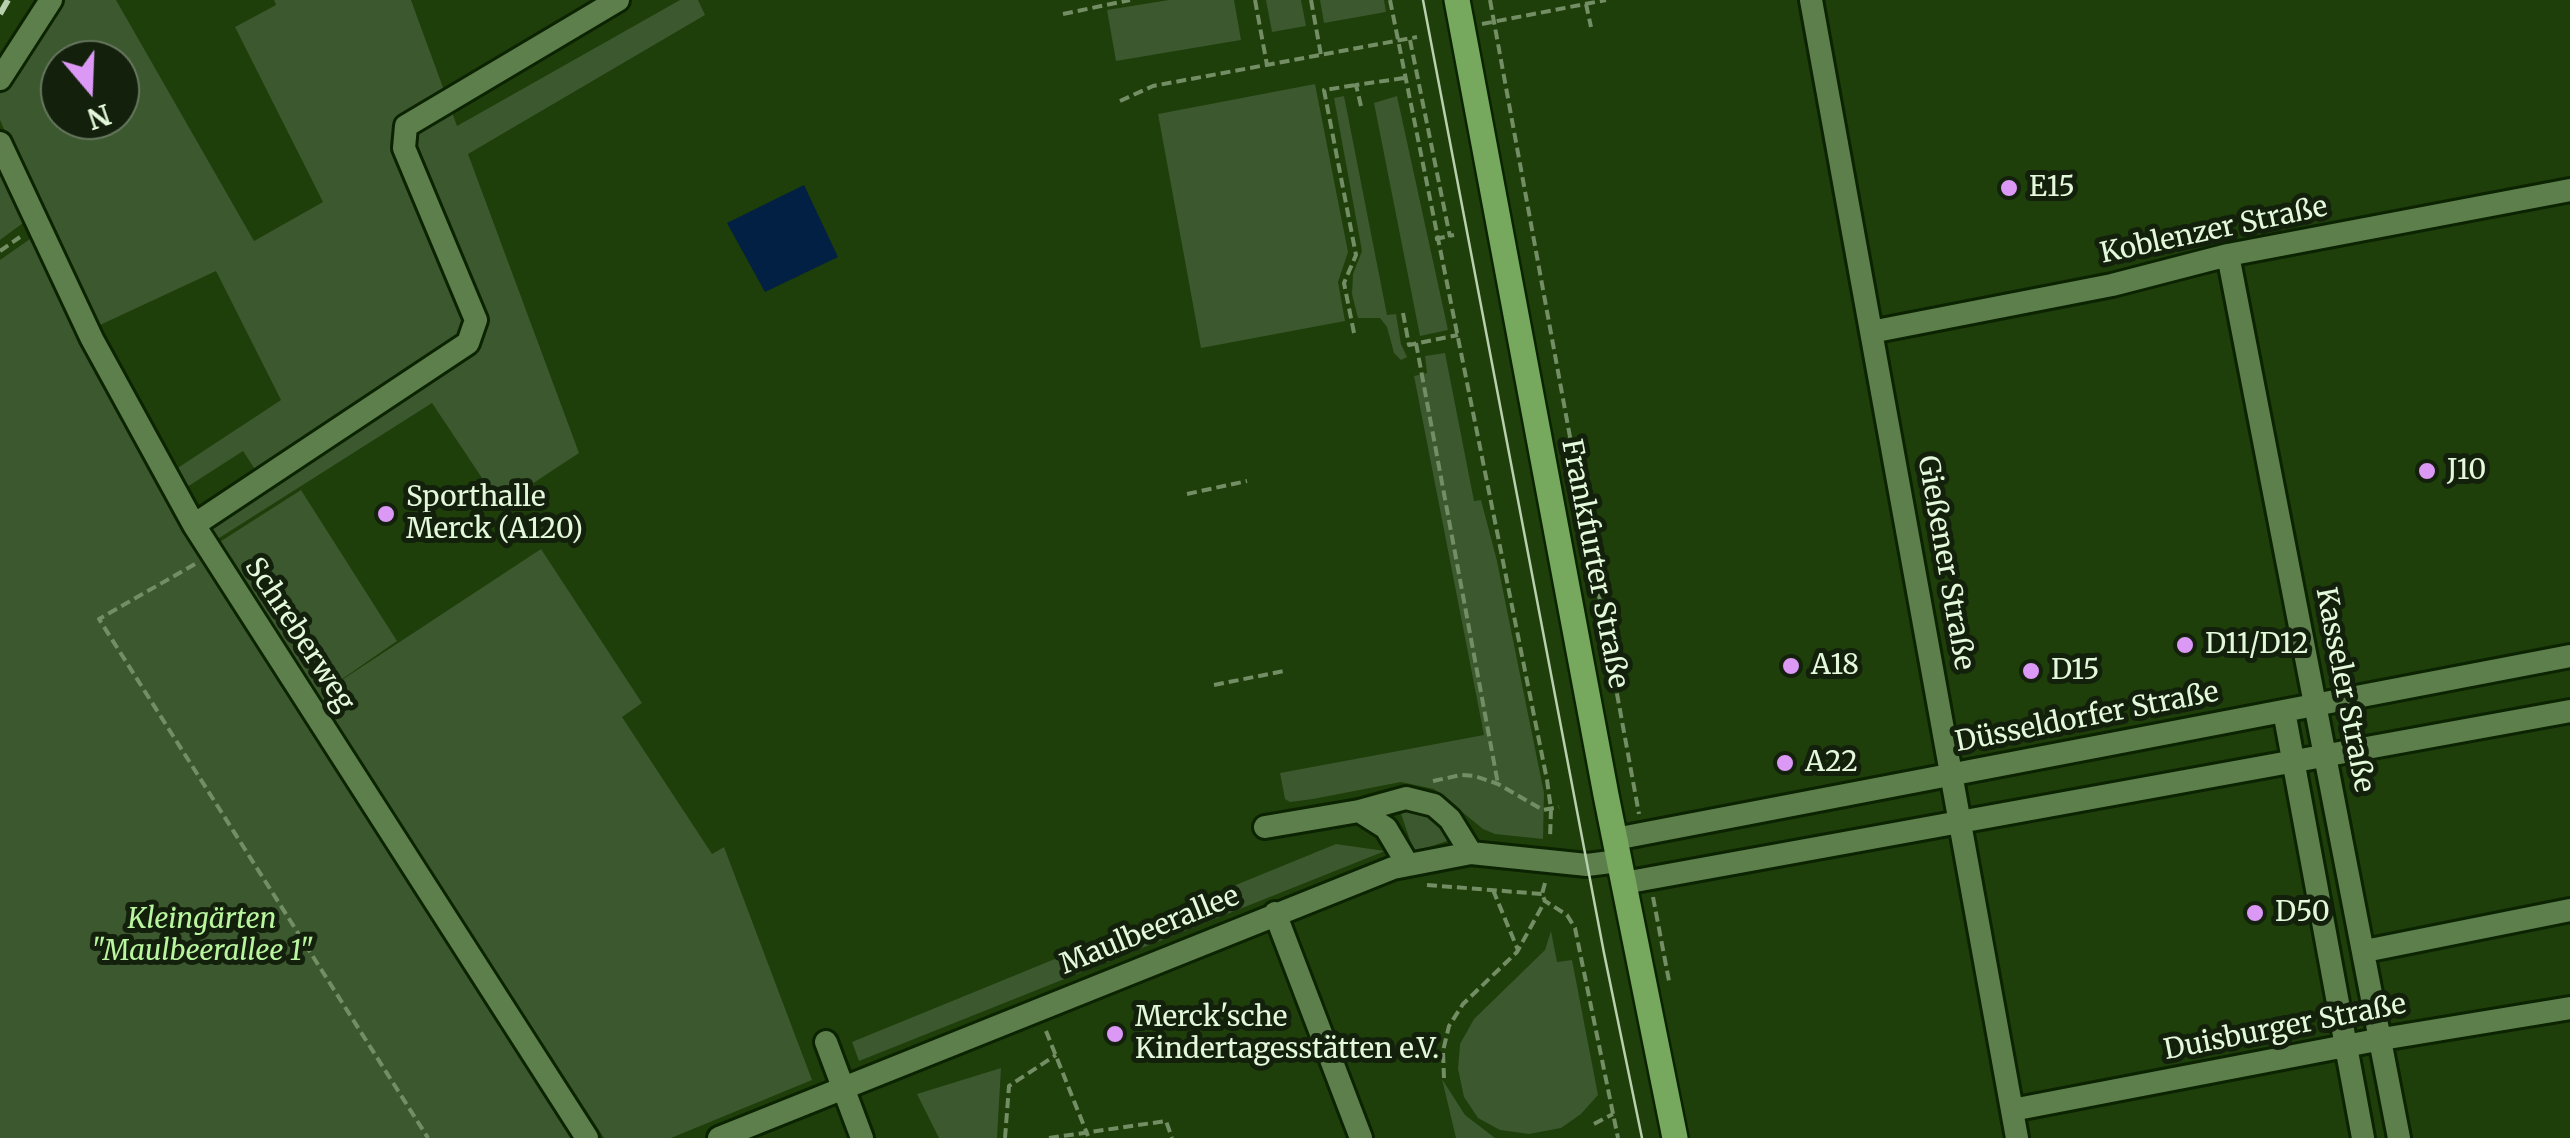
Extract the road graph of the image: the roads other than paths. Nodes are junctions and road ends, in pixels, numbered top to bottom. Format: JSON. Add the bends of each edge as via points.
{"nodes":[{"id":1,"x":51,"y":0,"type":"edge"},
{"id":2,"x":618,"y":0,"type":"edge"},
{"id":3,"x":1457,"y":0,"type":"edge"},
{"id":4,"x":1811,"y":0,"type":"edge"},
{"id":5,"x":0,"y":78,"type":"edge"},
{"id":6,"x":0,"y":143,"type":"edge"},
{"id":7,"x":2570,"y":190,"type":"edge"},
{"id":8,"x":2228,"y":255,"type":"junction"},
{"id":9,"x":1871,"y":332,"type":"junction"},
{"id":10,"x":194,"y":525,"type":"junction"},
{"id":11,"x":2570,"y":656,"type":"edge"},
{"id":12,"x":2316,"y":704,"type":"junction"},
{"id":13,"x":2284,"y":711,"type":"junction"},
{"id":14,"x":2570,"y":711,"type":"edge"},
{"id":15,"x":2326,"y":756,"type":"junction"},
{"id":16,"x":2293,"y":762,"type":"junction"},
{"id":17,"x":1954,"y":774,"type":"junction"},
{"id":18,"x":1358,"y":811,"type":"junction"},
{"id":19,"x":1961,"y":822,"type":"junction"},
{"id":20,"x":1265,"y":827,"type":"dead end"},
{"id":21,"x":1471,"y":854,"type":"junction"},
{"id":22,"x":1619,"y":861,"type":"junction"},
{"id":23,"x":1412,"y":875,"type":"junction"},
{"id":24,"x":2570,"y":910,"type":"edge"},
{"id":25,"x":1276,"y":913,"type":"junction"},
{"id":26,"x":2365,"y":951,"type":"junction"},
{"id":27,"x":2570,"y":1008,"type":"edge"},
{"id":28,"x":2382,"y":1039,"type":"junction"},
{"id":29,"x":826,"y":1042,"type":"dead end"},
{"id":30,"x":2344,"y":1046,"type":"junction"},
{"id":31,"x":843,"y":1086,"type":"junction"},
{"id":32,"x":2012,"y":1110,"type":"junction"},
{"id":33,"x":587,"y":1138,"type":"edge"},
{"id":34,"x":719,"y":1138,"type":"edge"},
{"id":35,"x":862,"y":1138,"type":"edge"},
{"id":36,"x":1361,"y":1138,"type":"edge"},
{"id":37,"x":1676,"y":1138,"type":"edge"},
{"id":38,"x":2018,"y":1138,"type":"edge"},
{"id":39,"x":2363,"y":1138,"type":"edge"},
{"id":40,"x":2399,"y":1138,"type":"edge"}],
"edges":[{"from":1,"to":5,"type":"street"},
{"from":2,"to":10,"type":"street","via":[[406,126],[404,148],[476,320],[468,343]]},
{"from":3,"to":22,"type":"main road","name":"Frankfurter Straße"},
{"from":4,"to":9,"type":"street","name":"Gießener Straße"},
{"from":6,"to":10,"type":"street","name":"Schreberweg","via":[[92,339]]},
{"from":7,"to":8,"type":"street","name":"Koblenzer Straße"},
{"from":8,"to":9,"type":"street","name":"Koblenzer Straße"},
{"from":8,"to":12,"type":"street","name":"Kasseler Straße"},
{"from":9,"to":17,"type":"street","name":"Gießener Straße"},
{"from":10,"to":33,"type":"street","name":"Schreberweg"},
{"from":11,"to":12,"type":"street","name":"Düsseldorfer Straße"},
{"from":12,"to":13,"type":"street","name":"Düsseldorfer Straße"},
{"from":12,"to":15,"type":"street","name":"Kasseler Straße"},
{"from":13,"to":16,"type":"street"},
{"from":13,"to":17,"type":"street","name":"Düsseldorfer Straße"},
{"from":14,"to":15,"type":"street"},
{"from":15,"to":16,"type":"street"},
{"from":15,"to":26,"type":"street","name":"Kasseler Straße"},
{"from":16,"to":19,"type":"street"},
{"from":16,"to":30,"type":"street"},
{"from":17,"to":19,"type":"street","name":"Gießener Straße"},
{"from":17,"to":22,"type":"street","name":"Düsseldorfer Straße","via":[[1642,834]]},
{"from":18,"to":20,"type":"street"},
{"from":18,"to":21,"type":"street","via":[[1406,798],[1434,805]]},
{"from":18,"to":23,"type":"street","via":[[1386,828]]},
{"from":19,"to":22,"type":"street"},
{"from":19,"to":32,"type":"street","name":"Gießener Straße"},
{"from":21,"to":22,"type":"street","name":"Maulbeerallee","via":[[1587,865]]},
{"from":21,"to":23,"type":"street","name":"Maulbeerallee"},
{"from":22,"to":37,"type":"main road","name":"Frankfurter Straße"},
{"from":23,"to":25,"type":"street","name":"Maulbeerallee"},
{"from":24,"to":26,"type":"street"},
{"from":25,"to":31,"type":"street","name":"Maulbeerallee"},
{"from":25,"to":36,"type":"street"},
{"from":26,"to":28,"type":"street","name":"Kasseler Straße"},
{"from":27,"to":28,"type":"street","name":"Duisburger Straße"},
{"from":28,"to":30,"type":"street","name":"Duisburger Straße"},
{"from":28,"to":40,"type":"street","name":"Kasseler Straße"},
{"from":29,"to":31,"type":"street"},
{"from":30,"to":32,"type":"street","name":"Duisburger Straße"},
{"from":30,"to":39,"type":"street"},
{"from":31,"to":34,"type":"street","name":"Maulbeerallee"},
{"from":31,"to":35,"type":"street"},
{"from":32,"to":38,"type":"street","name":"Gießener Straße"}]}
